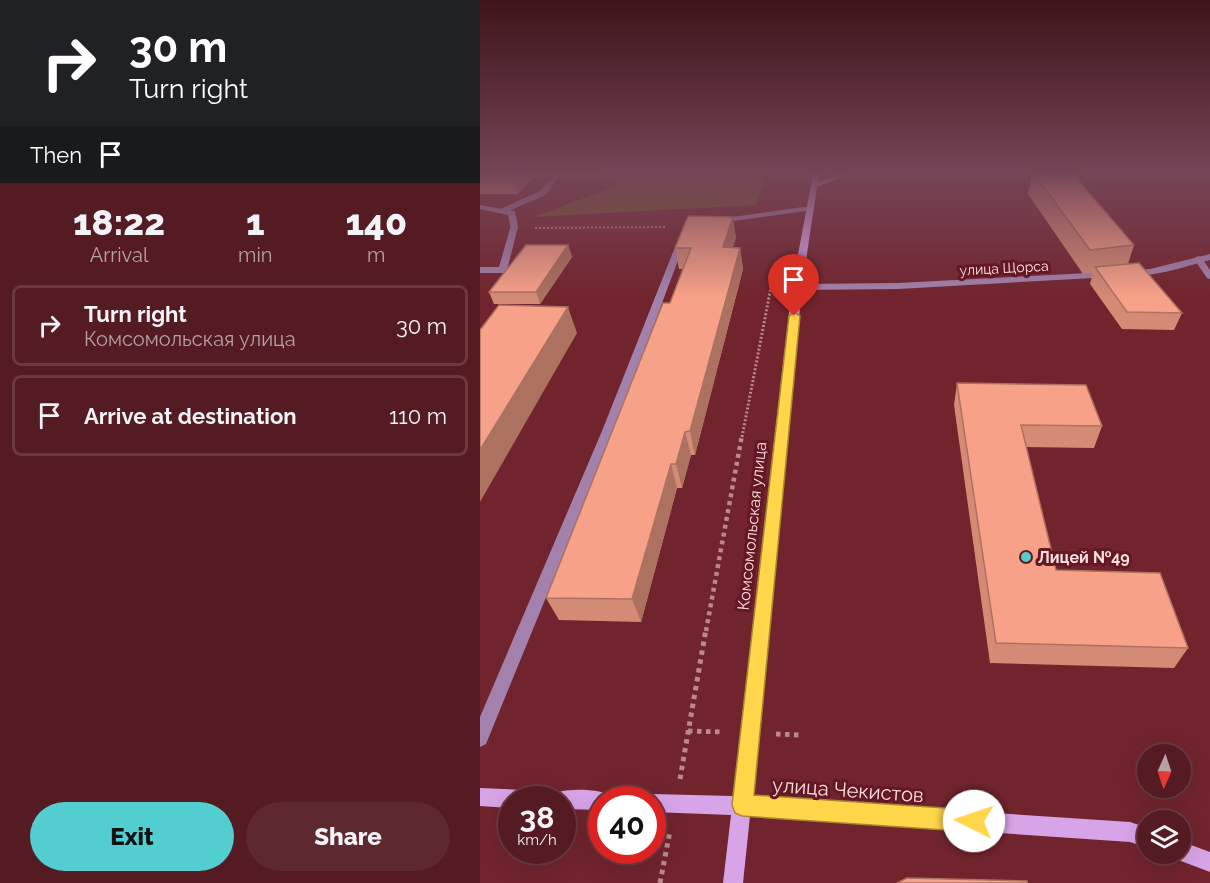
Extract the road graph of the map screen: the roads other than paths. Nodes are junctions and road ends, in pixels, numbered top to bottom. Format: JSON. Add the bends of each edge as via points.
{"nodes":[{"id":1,"x":512,"y":215,"type":"edge"},
{"id":2,"x":757,"y":215,"type":"edge"},
{"id":3,"x":809,"y":215,"type":"edge"},
{"id":4,"x":707,"y":222,"type":"edge"},
{"id":5,"x":687,"y":225,"type":"edge"},
{"id":6,"x":1210,"y":257,"type":"edge"},
{"id":7,"x":1198,"y":259,"type":"junction"},
{"id":8,"x":480,"y":270,"type":"edge"},
{"id":9,"x":1210,"y":276,"type":"edge"},
{"id":10,"x":797,"y":287,"type":"junction"},
{"id":11,"x":480,"y":738,"type":"edge"},
{"id":12,"x":480,"y":797,"type":"edge"},
{"id":13,"x":498,"y":798,"type":"edge"},
{"id":14,"x":666,"y":804,"type":"edge"},
{"id":15,"x":742,"y":805,"type":"junction"},
{"id":16,"x":1137,"y":834,"type":"edge"},
{"id":17,"x":1191,"y":855,"type":"edge"},
{"id":18,"x":1210,"y":862,"type":"edge"},
{"id":19,"x":733,"y":883,"type":"edge"}],
"edges":[{"from":1,"to":8,"type":"street","via":[[514,227],[503,270]]},
{"from":2,"to":4,"type":"street"},
{"from":3,"to":10,"type":"main road","name":"Комсомольская улица"},
{"from":5,"to":11,"type":"street","via":[[608,431]]},
{"from":6,"to":7,"type":"street","name":"улица Щорса"},
{"from":7,"to":9,"type":"street"},
{"from":7,"to":10,"type":"street","name":"улица Щорса","via":[[1150,272],[1053,279]]},
{"from":10,"to":15,"type":"main road","name":"Комсомольская улица"},
{"from":12,"to":13,"type":"main road"},
{"from":14,"to":15,"type":"main road","name":"улица Чекистов"},
{"from":15,"to":16,"type":"main road","name":"улица Чекистов"},
{"from":15,"to":19,"type":"main road","name":"Комсомольская улица"},
{"from":17,"to":18,"type":"main road"}]}
